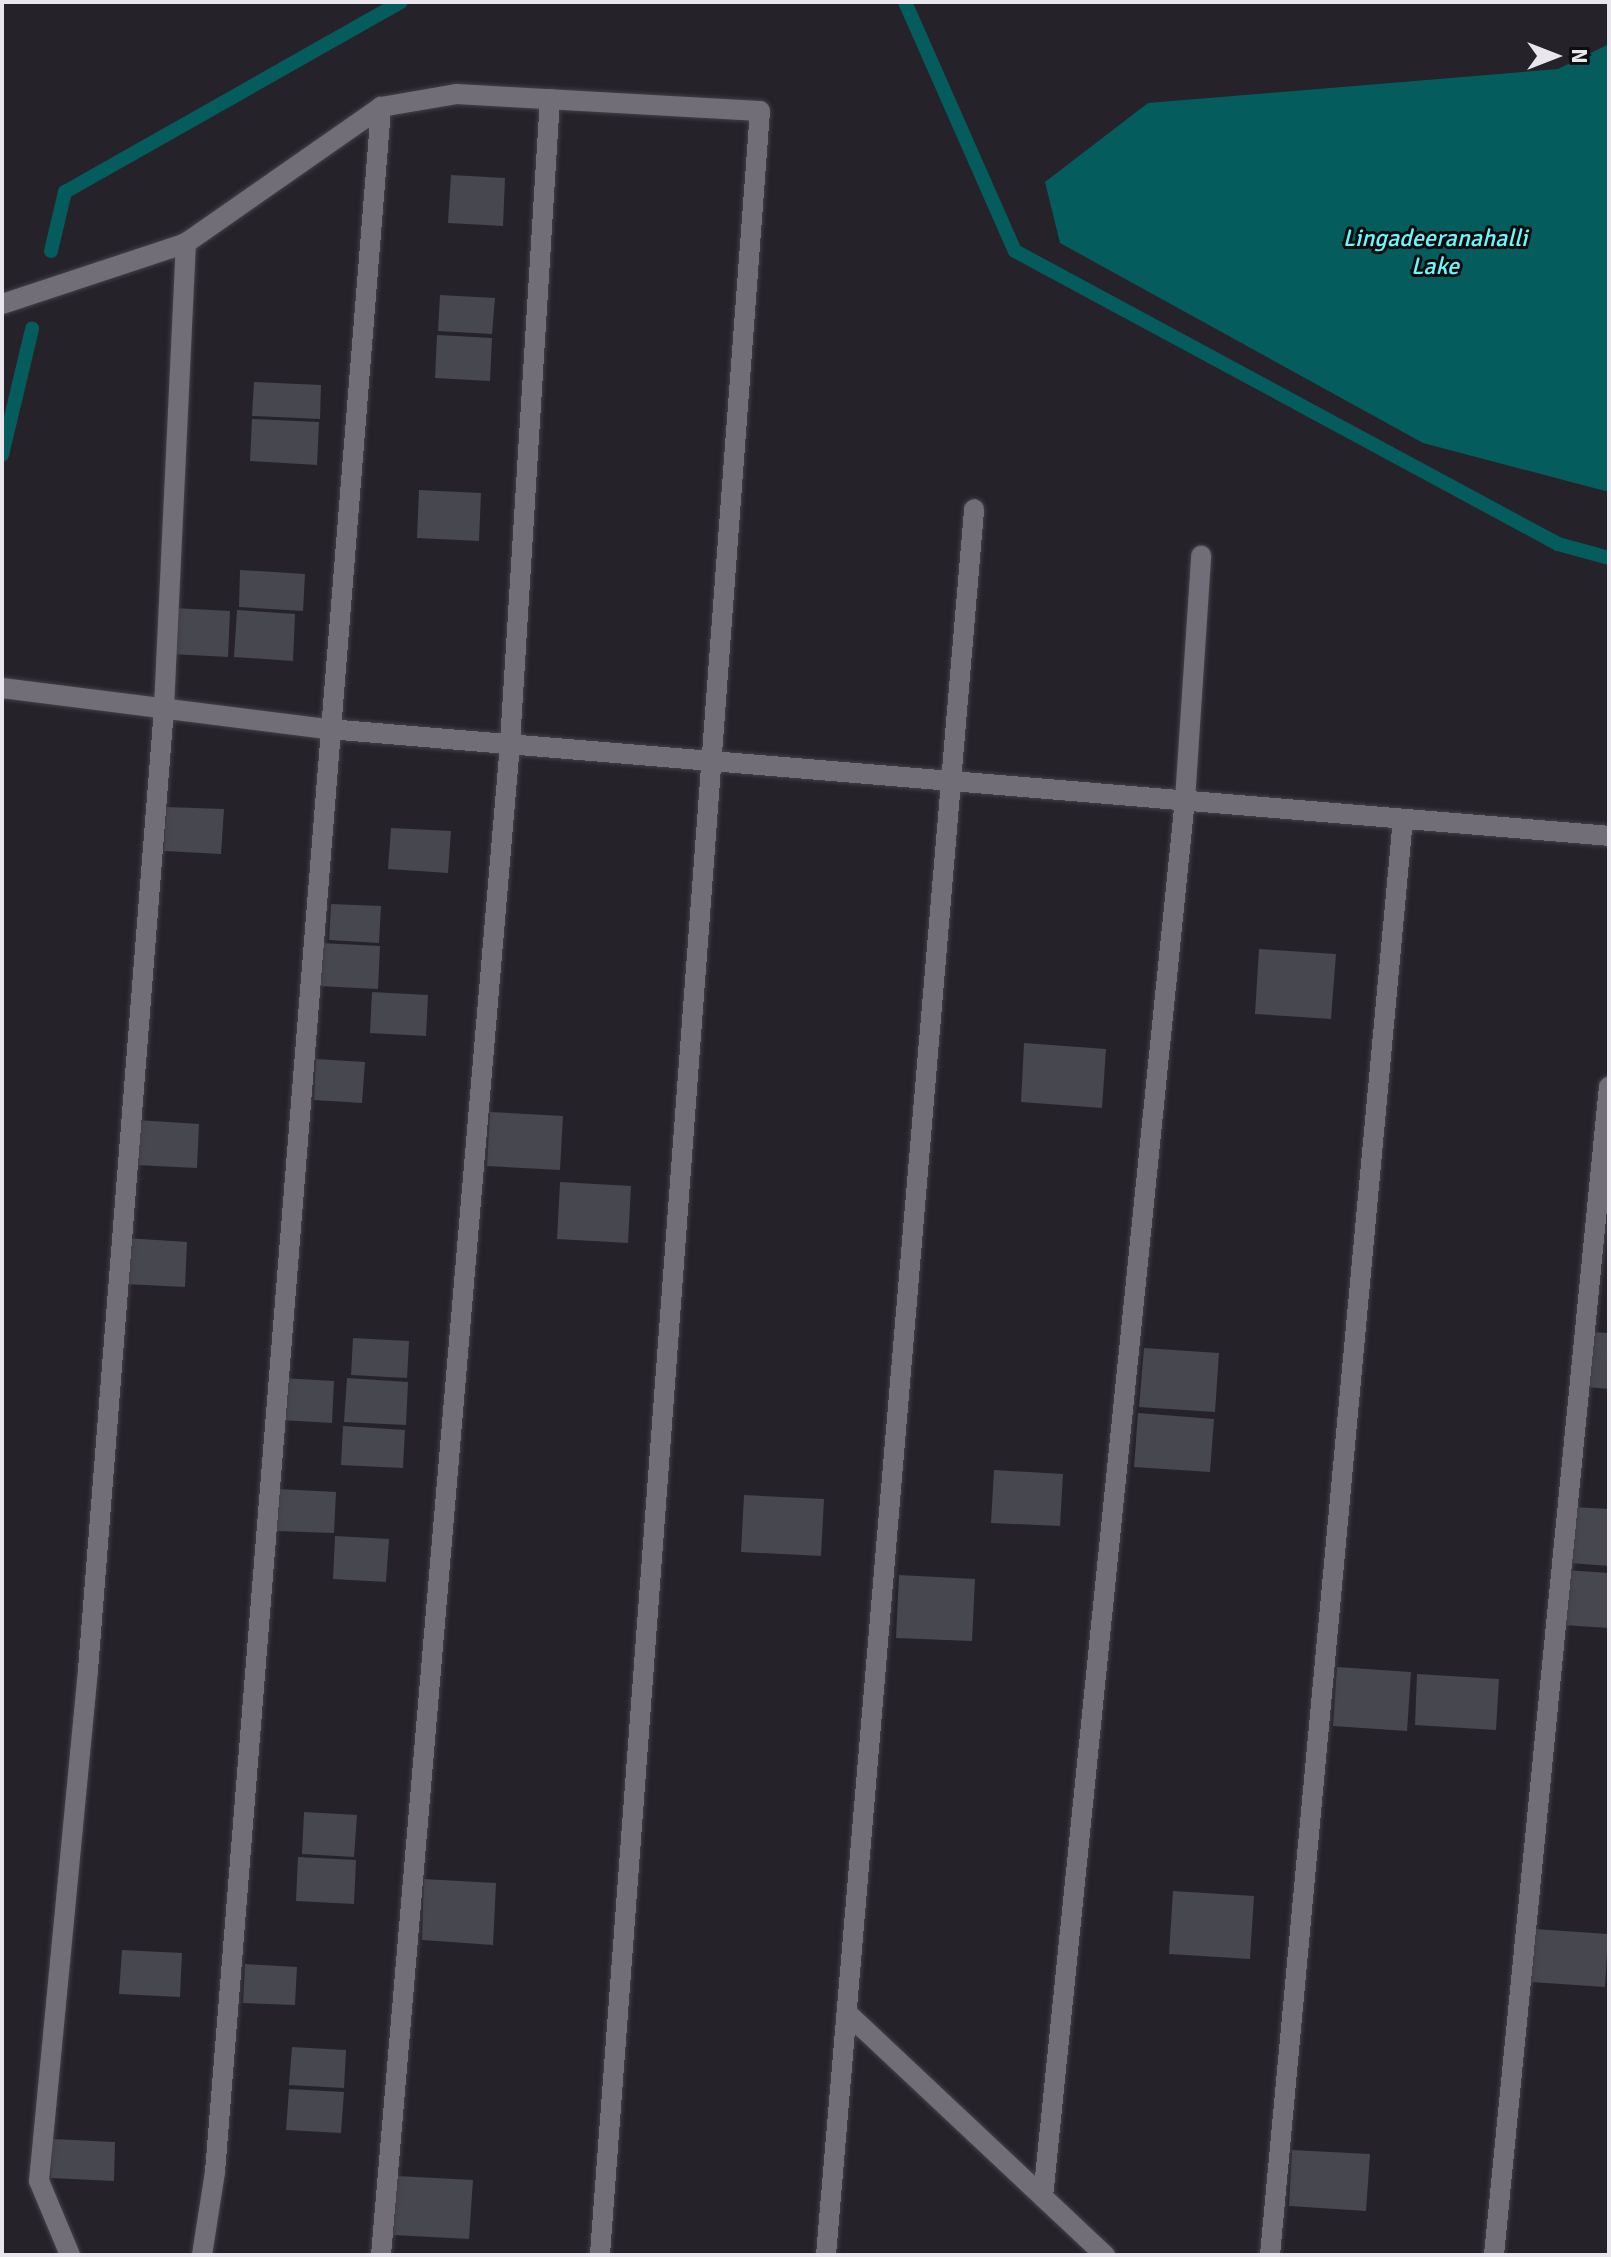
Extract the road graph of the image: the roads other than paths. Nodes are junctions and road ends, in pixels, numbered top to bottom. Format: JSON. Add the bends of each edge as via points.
{"nodes":[{"id":1,"x":550,"y":99,"type":"junction"},
{"id":2,"x":381,"y":107,"type":"junction"},
{"id":3,"x":186,"y":243,"type":"junction"},
{"id":4,"x":2,"y":304,"type":"edge"},
{"id":5,"x":974,"y":509,"type":"dead end"},
{"id":6,"x":1201,"y":556,"type":"dead end"},
{"id":7,"x":2,"y":688,"type":"edge"},
{"id":8,"x":164,"y":708,"type":"junction"},
{"id":9,"x":328,"y":729,"type":"junction"},
{"id":10,"x":510,"y":743,"type":"junction"},
{"id":11,"x":714,"y":761,"type":"junction"},
{"id":12,"x":955,"y":781,"type":"junction"},
{"id":13,"x":1185,"y":800,"type":"junction"},
{"id":14,"x":1403,"y":819,"type":"junction"},
{"id":15,"x":1609,"y":836,"type":"edge"},
{"id":16,"x":1609,"y":1087,"type":"edge"},
{"id":17,"x":847,"y":2013,"type":"junction"},
{"id":18,"x":1043,"y":2197,"type":"junction"},
{"id":19,"x":70,"y":2255,"type":"edge"},
{"id":20,"x":202,"y":2255,"type":"edge"},
{"id":21,"x":381,"y":2255,"type":"edge"},
{"id":22,"x":600,"y":2255,"type":"edge"},
{"id":23,"x":826,"y":2255,"type":"edge"},
{"id":24,"x":1105,"y":2255,"type":"edge"},
{"id":25,"x":1270,"y":2255,"type":"edge"},
{"id":26,"x":1494,"y":2255,"type":"edge"}],
"edges":[{"from":1,"to":2,"type":"street","via":[[456,94]]},
{"from":1,"to":10,"type":"street"},
{"from":1,"to":11,"type":"street","via":[[760,111]]},
{"from":2,"to":3,"type":"street"},
{"from":2,"to":9,"type":"street"},
{"from":3,"to":4,"type":"street"},
{"from":3,"to":8,"type":"street"},
{"from":5,"to":12,"type":"street"},
{"from":6,"to":13,"type":"street"},
{"from":7,"to":8,"type":"street"},
{"from":8,"to":9,"type":"street"},
{"from":8,"to":19,"type":"street","via":[[88,1670],[39,2181]]},
{"from":9,"to":10,"type":"street"},
{"from":9,"to":20,"type":"street","via":[[215,2172]]},
{"from":10,"to":11,"type":"street"},
{"from":10,"to":21,"type":"street"},
{"from":11,"to":12,"type":"street"},
{"from":11,"to":22,"type":"street"},
{"from":12,"to":13,"type":"street"},
{"from":12,"to":17,"type":"street"},
{"from":13,"to":14,"type":"street"},
{"from":13,"to":18,"type":"street"},
{"from":14,"to":15,"type":"street"},
{"from":14,"to":25,"type":"street"},
{"from":16,"to":26,"type":"street"},
{"from":17,"to":18,"type":"street"},
{"from":17,"to":23,"type":"street"},
{"from":18,"to":24,"type":"street"}]}
